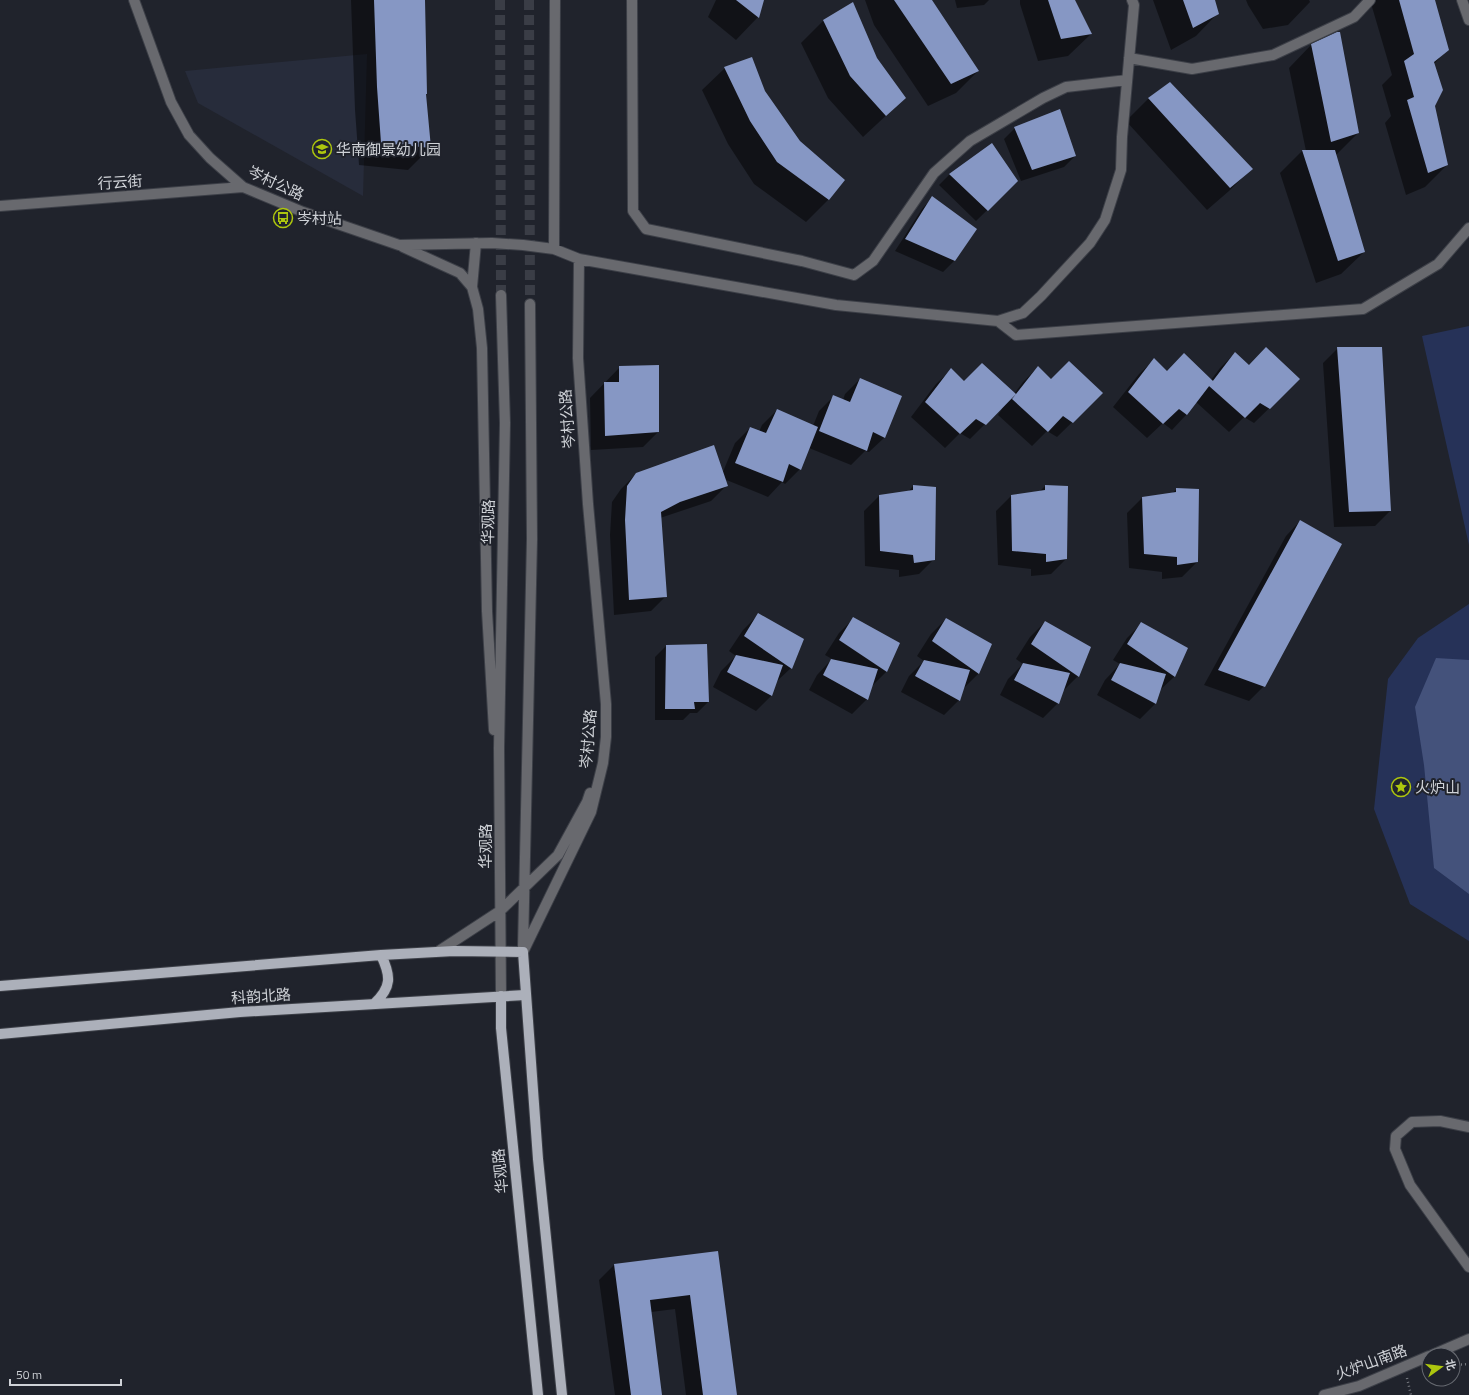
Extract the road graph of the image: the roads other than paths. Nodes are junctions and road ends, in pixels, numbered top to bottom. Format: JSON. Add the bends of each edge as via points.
{"nodes":[{"id":1,"x":134,"y":0,"type":"edge"},
{"id":2,"x":555,"y":0,"type":"edge"},
{"id":3,"x":632,"y":0,"type":"edge"},
{"id":4,"x":1132,"y":0,"type":"edge"},
{"id":5,"x":1370,"y":0,"type":"edge"},
{"id":6,"x":1462,"y":0,"type":"edge"},
{"id":7,"x":1469,"y":20,"type":"edge"},
{"id":8,"x":1129,"y":58,"type":"junction"},
{"id":9,"x":1127,"y":80,"type":"junction"},
{"id":10,"x":243,"y":187,"type":"junction"},
{"id":11,"x":0,"y":206,"type":"edge"},
{"id":12,"x":1469,"y":228,"type":"edge"},
{"id":13,"x":476,"y":243,"type":"junction"},
{"id":14,"x":399,"y":245,"type":"junction"},
{"id":15,"x":554,"y":249,"type":"junction"},
{"id":16,"x":579,"y":259,"type":"junction"},
{"id":17,"x":472,"y":287,"type":"junction"},
{"id":18,"x":501,"y":295,"type":"tunnel mouth"},
{"id":19,"x":530,"y":304,"type":"tunnel mouth"},
{"id":20,"x":998,"y":321,"type":"junction"},
{"id":21,"x":606,"y":737,"type":"junction"},
{"id":22,"x":499,"y":768,"type":"junction"},
{"id":23,"x":524,"y":887,"type":"junction"},
{"id":24,"x":500,"y":911,"type":"junction"},
{"id":25,"x":500,"y":951,"type":"junction"},
{"id":26,"x":439,"y":952,"type":"junction"},
{"id":27,"x":523,"y":952,"type":"junction"},
{"id":28,"x":381,"y":955,"type":"junction"},
{"id":29,"x":0,"y":986,"type":"edge"},
{"id":30,"x":525,"y":995,"type":"junction"},
{"id":31,"x":501,"y":996,"type":"junction"},
{"id":32,"x":374,"y":1004,"type":"junction"},
{"id":33,"x":0,"y":1034,"type":"edge"},
{"id":34,"x":1469,"y":1127,"type":"edge"},
{"id":35,"x":1469,"y":1267,"type":"edge"},
{"id":36,"x":1469,"y":1340,"type":"edge"},
{"id":37,"x":1452,"y":1347,"type":"edge"},
{"id":38,"x":1421,"y":1359,"type":"edge"},
{"id":39,"x":538,"y":1395,"type":"edge"},
{"id":40,"x":562,"y":1395,"type":"edge"},
{"id":41,"x":1324,"y":1395,"type":"edge"}],
"edges":[{"from":1,"to":10,"type":"street","name":"岑村公路","via":[[171,102],[189,135],[210,158]]},
{"from":2,"to":15,"type":"street"},
{"from":3,"to":9,"type":"street","via":[[633,211],[646,229],[854,275],[873,261],[934,172],[970,141],[1066,87]]},
{"from":4,"to":8,"type":"street","via":[[1134,5]]},
{"from":5,"to":8,"type":"street","via":[[1354,17],[1273,55],[1192,69]]},
{"from":6,"to":7,"type":"street"},
{"from":8,"to":9,"type":"street"},
{"from":9,"to":20,"type":"street","via":[[1121,170],[1105,220],[1090,243],[1023,313]]},
{"from":10,"to":11,"type":"street","name":"行云街"},
{"from":10,"to":14,"type":"street","name":"岑村公路","via":[[303,212]]},
{"from":12,"to":20,"type":"street","via":[[1438,264],[1363,308],[1016,335]]},
{"from":13,"to":14,"type":"street","name":"岑村公路"},
{"from":13,"to":15,"type":"street","name":"岑村公路"},
{"from":13,"to":17,"type":"street"},
{"from":14,"to":17,"type":"street","via":[[460,273]]},
{"from":15,"to":16,"type":"street","name":"岑村公路"},
{"from":16,"to":20,"type":"street","via":[[836,305]]},
{"from":16,"to":21,"type":"street","name":"岑村公路","via":[[578,358],[606,704]]},
{"from":17,"to":22,"type":"street","via":[[478,309],[482,348],[487,611],[492,716]]},
{"from":18,"to":22,"type":"street","name":"华观路","via":[[505,423]]},
{"from":19,"to":23,"type":"street","via":[[532,539]]},
{"from":21,"to":23,"type":"street","via":[[587,802],[575,824],[558,855]]},
{"from":21,"to":27,"type":"street","name":"岑村公路","via":[[603,763],[591,812]]},
{"from":22,"to":24,"type":"street","name":"华观路"},
{"from":23,"to":24,"type":"street"},
{"from":23,"to":27,"type":"street"},
{"from":24,"to":25,"type":"street","name":"华观路"},
{"from":24,"to":26,"type":"street"},
{"from":25,"to":26,"type":"main road","name":"科韵北路"},
{"from":25,"to":27,"type":"main road","name":"科韵北路"},
{"from":25,"to":31,"type":"street","name":"华观路"},
{"from":26,"to":28,"type":"main road","name":"科韵北路"},
{"from":27,"to":30,"type":"main road"},
{"from":28,"to":29,"type":"main road","name":"科韵北路"},
{"from":28,"to":32,"type":"main road","via":[[387,968],[387,988]]},
{"from":30,"to":31,"type":"main road","name":"科韵北路"},
{"from":30,"to":40,"type":"main road","via":[[538,1159]]},
{"from":31,"to":32,"type":"main road","name":"科韵北路"},
{"from":31,"to":39,"type":"main road","name":"华观路","via":[[501,1028]]},
{"from":32,"to":33,"type":"main road","name":"科韵北路","via":[[240,1012]]},
{"from":34,"to":35,"type":"street","via":[[1440,1121],[1412,1122],[1396,1136],[1395,1149],[1410,1184]]},
{"from":36,"to":37,"type":"street"},
{"from":38,"to":41,"type":"street","name":"火炉山南路","via":[[1359,1386]]}]}
